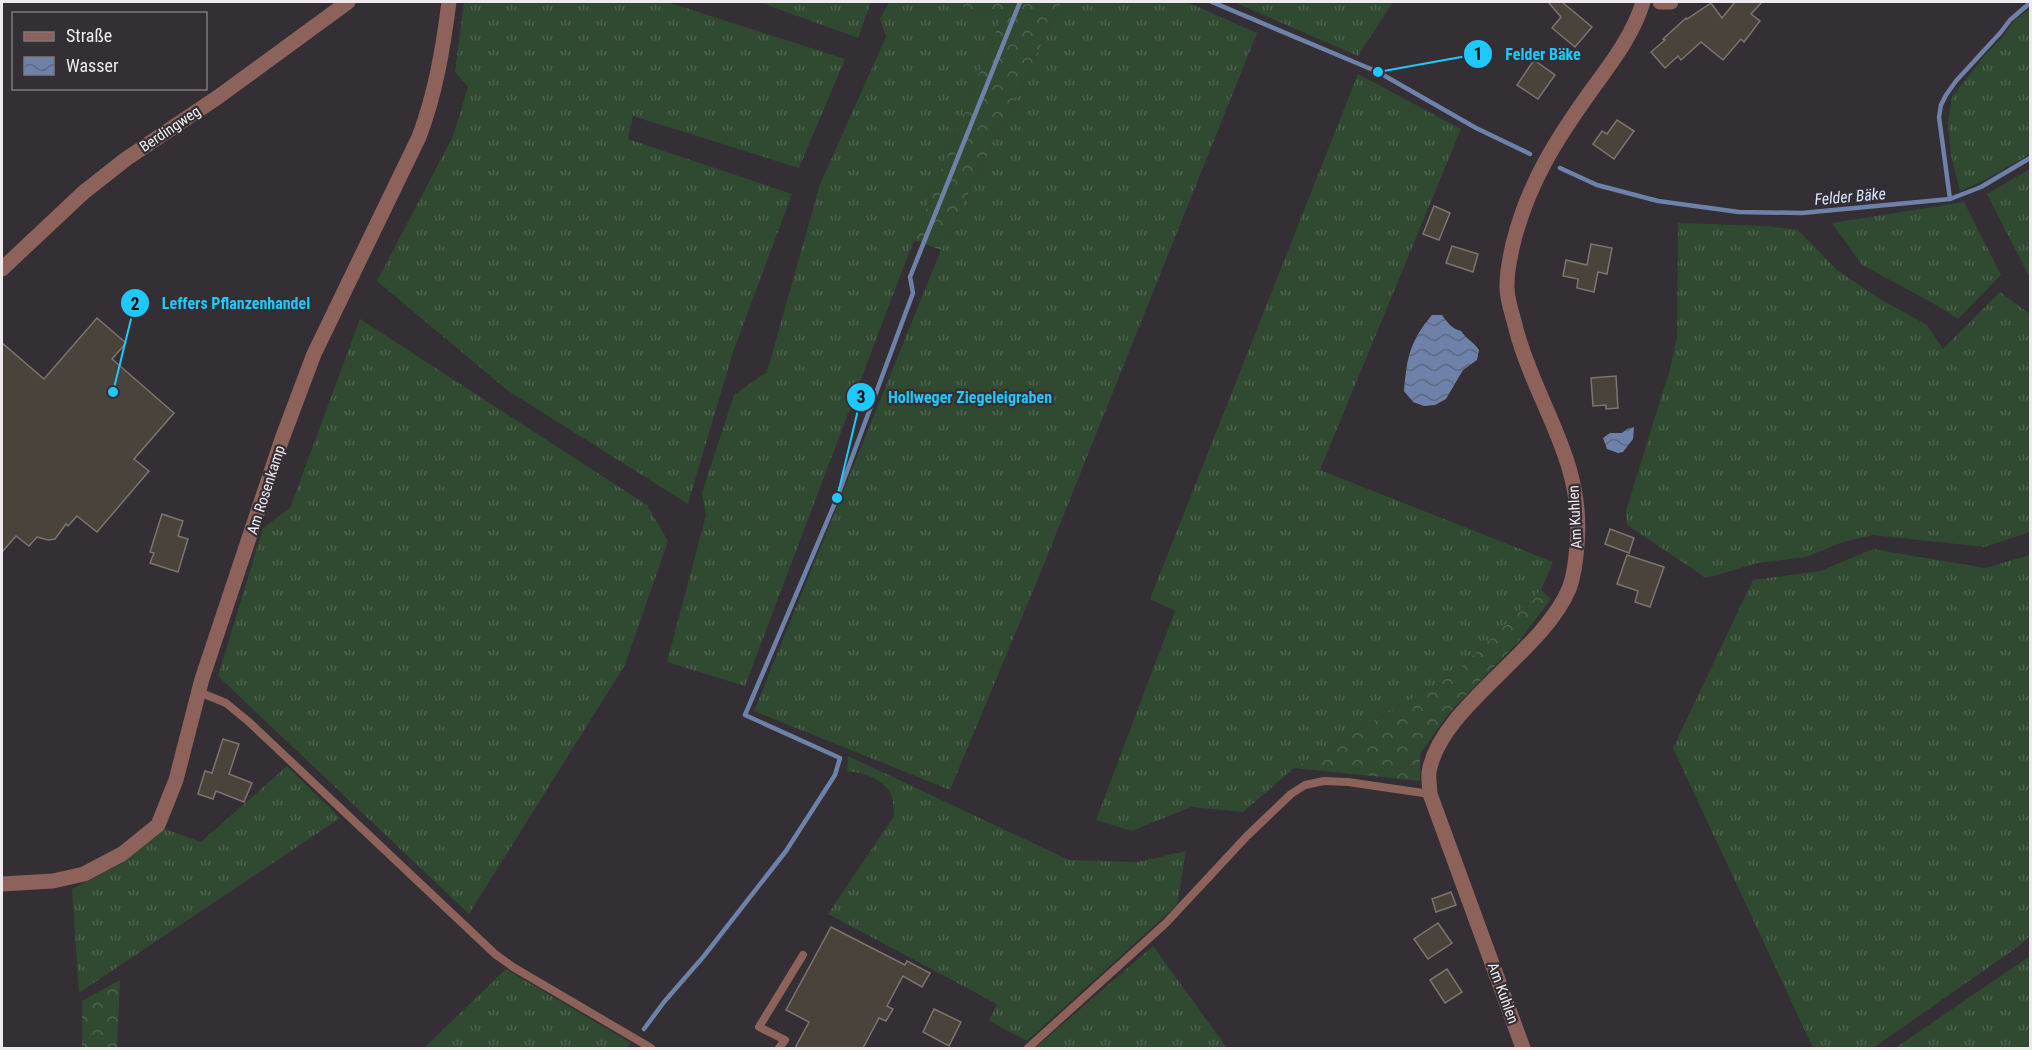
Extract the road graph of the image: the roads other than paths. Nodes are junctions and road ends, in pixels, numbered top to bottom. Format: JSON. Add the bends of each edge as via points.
{"nodes":[{"id":1,"x":348,"y":2,"type":"edge"},
{"id":2,"x":449,"y":2,"type":"edge"},
{"id":3,"x":1643,"y":2,"type":"edge"},
{"id":4,"x":1660,"y":2,"type":"edge"},
{"id":5,"x":1671,"y":2,"type":"edge"},
{"id":6,"x":2,"y":269,"type":"edge"},
{"id":7,"x":199,"y":692,"type":"junction"},
{"id":8,"x":1430,"y":794,"type":"junction"},
{"id":9,"x":2,"y":884,"type":"edge"},
{"id":10,"x":803,"y":955,"type":"dead end"},
{"id":11,"x":651,"y":1048,"type":"edge"},
{"id":12,"x":779,"y":1048,"type":"edge"},
{"id":13,"x":1028,"y":1048,"type":"edge"},
{"id":14,"x":1523,"y":1048,"type":"edge"}],
"edges":[{"from":1,"to":6,"type":"street","name":"Berdingweg","via":[[126,159],[84,192]]},
{"from":2,"to":7,"type":"street","name":"Am Rosenkamp","via":[[440,66],[420,137],[314,354]]},
{"from":3,"to":8,"type":"street","name":"Am Kuhlen","via":[[1610,65],[1540,168],[1519,221],[1508,265],[1506,287],[1523,354],[1575,485],[1578,534],[1569,589],[1544,627],[1446,733],[1429,773]]},
{"from":4,"to":5,"type":"street"},
{"from":7,"to":9,"type":"street","name":"Am Rosenkamp","via":[[176,780],[159,825],[122,854],[84,874],[53,881]]},
{"from":7,"to":11,"type":"lane","via":[[226,703],[249,722],[495,954]]},
{"from":8,"to":13,"type":"lane","via":[[1348,782],[1305,785],[1247,836],[1166,924]]},
{"from":8,"to":14,"type":"street","name":"Am Kuhlen"},
{"from":10,"to":12,"type":"lane","via":[[759,1027],[785,1040]]}]}
